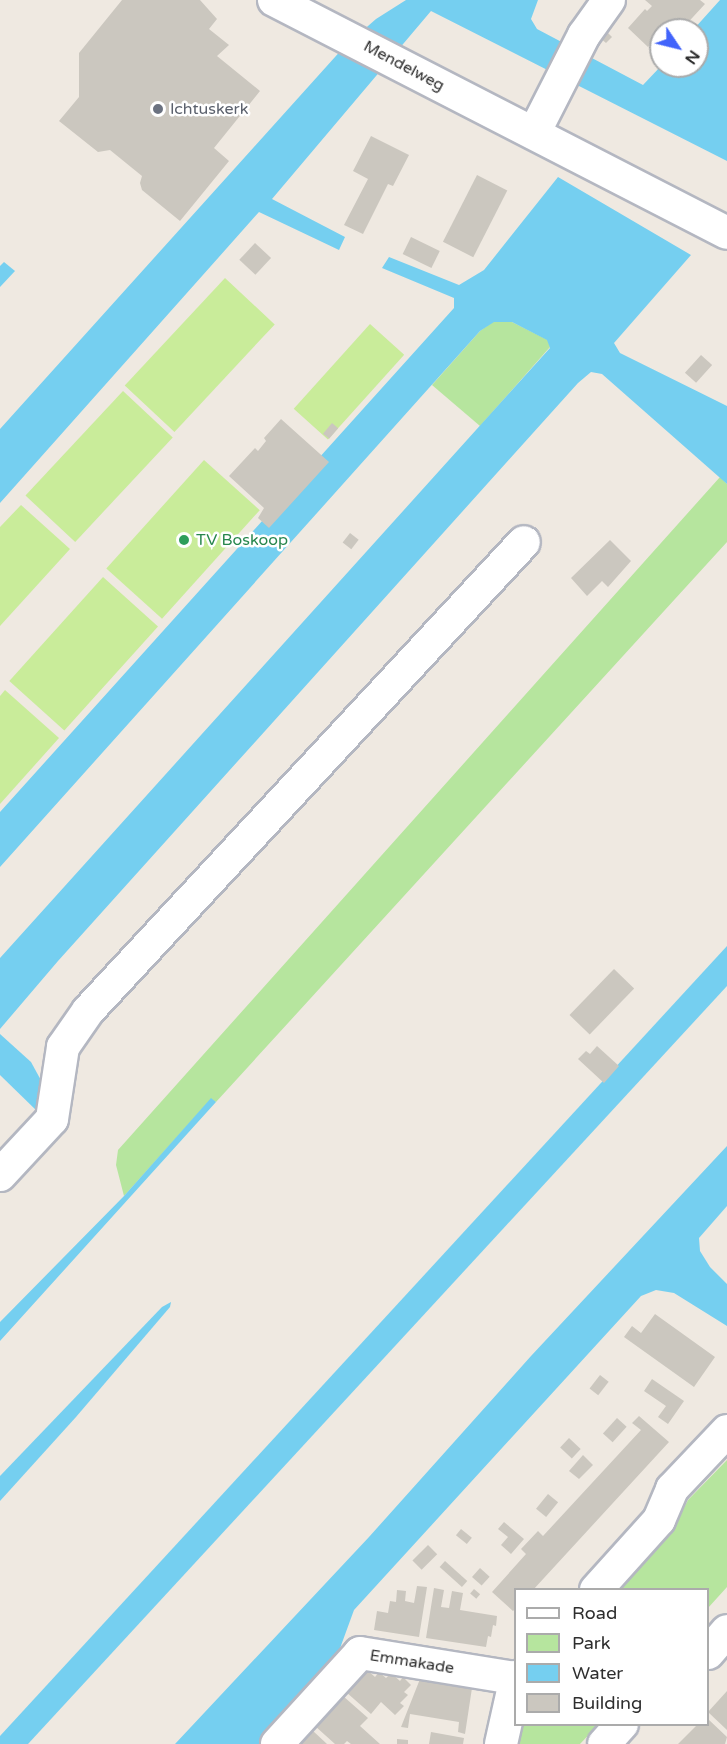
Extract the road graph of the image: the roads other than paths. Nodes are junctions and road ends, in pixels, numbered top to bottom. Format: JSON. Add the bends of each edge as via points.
{"nodes":[{"id":1,"x":274,"y":0,"type":"edge"},
{"id":2,"x":609,"y":0,"type":"edge"},
{"id":3,"x":534,"y":133,"type":"junction"},
{"id":4,"x":727,"y":233,"type":"edge"},
{"id":5,"x":524,"y":542,"type":"dead end"},
{"id":6,"x":0,"y":1175,"type":"edge"},
{"id":7,"x":727,"y":1431,"type":"edge"},
{"id":8,"x":598,"y":1588,"type":"edge"},
{"id":9,"x":727,"y":1632,"type":"edge"},
{"id":10,"x":709,"y":1652,"type":"edge"},
{"id":11,"x":514,"y":1677,"type":"edge"},
{"id":12,"x":514,"y":1682,"type":"edge"},
{"id":13,"x":621,"y":1726,"type":"edge"},
{"id":14,"x":277,"y":1744,"type":"edge"},
{"id":15,"x":501,"y":1744,"type":"edge"},
{"id":16,"x":604,"y":1744,"type":"edge"}],
"edges":[{"from":1,"to":3,"type":"street","name":"Mendelweg"},
{"from":2,"to":3,"type":"street","via":[[584,35]]},
{"from":3,"to":4,"type":"street","name":"Mendelweg"},
{"from":5,"to":6,"type":"street","via":[[88,1011],[63,1047],[52,1119]]},
{"from":7,"to":8,"type":"street","via":[[672,1488],[659,1520]]},
{"from":9,"to":10,"type":"street"},
{"from":11,"to":14,"type":"street","name":"Emmakade","via":[[360,1653]]},
{"from":12,"to":15,"type":"street"},
{"from":13,"to":16,"type":"street"}]}
